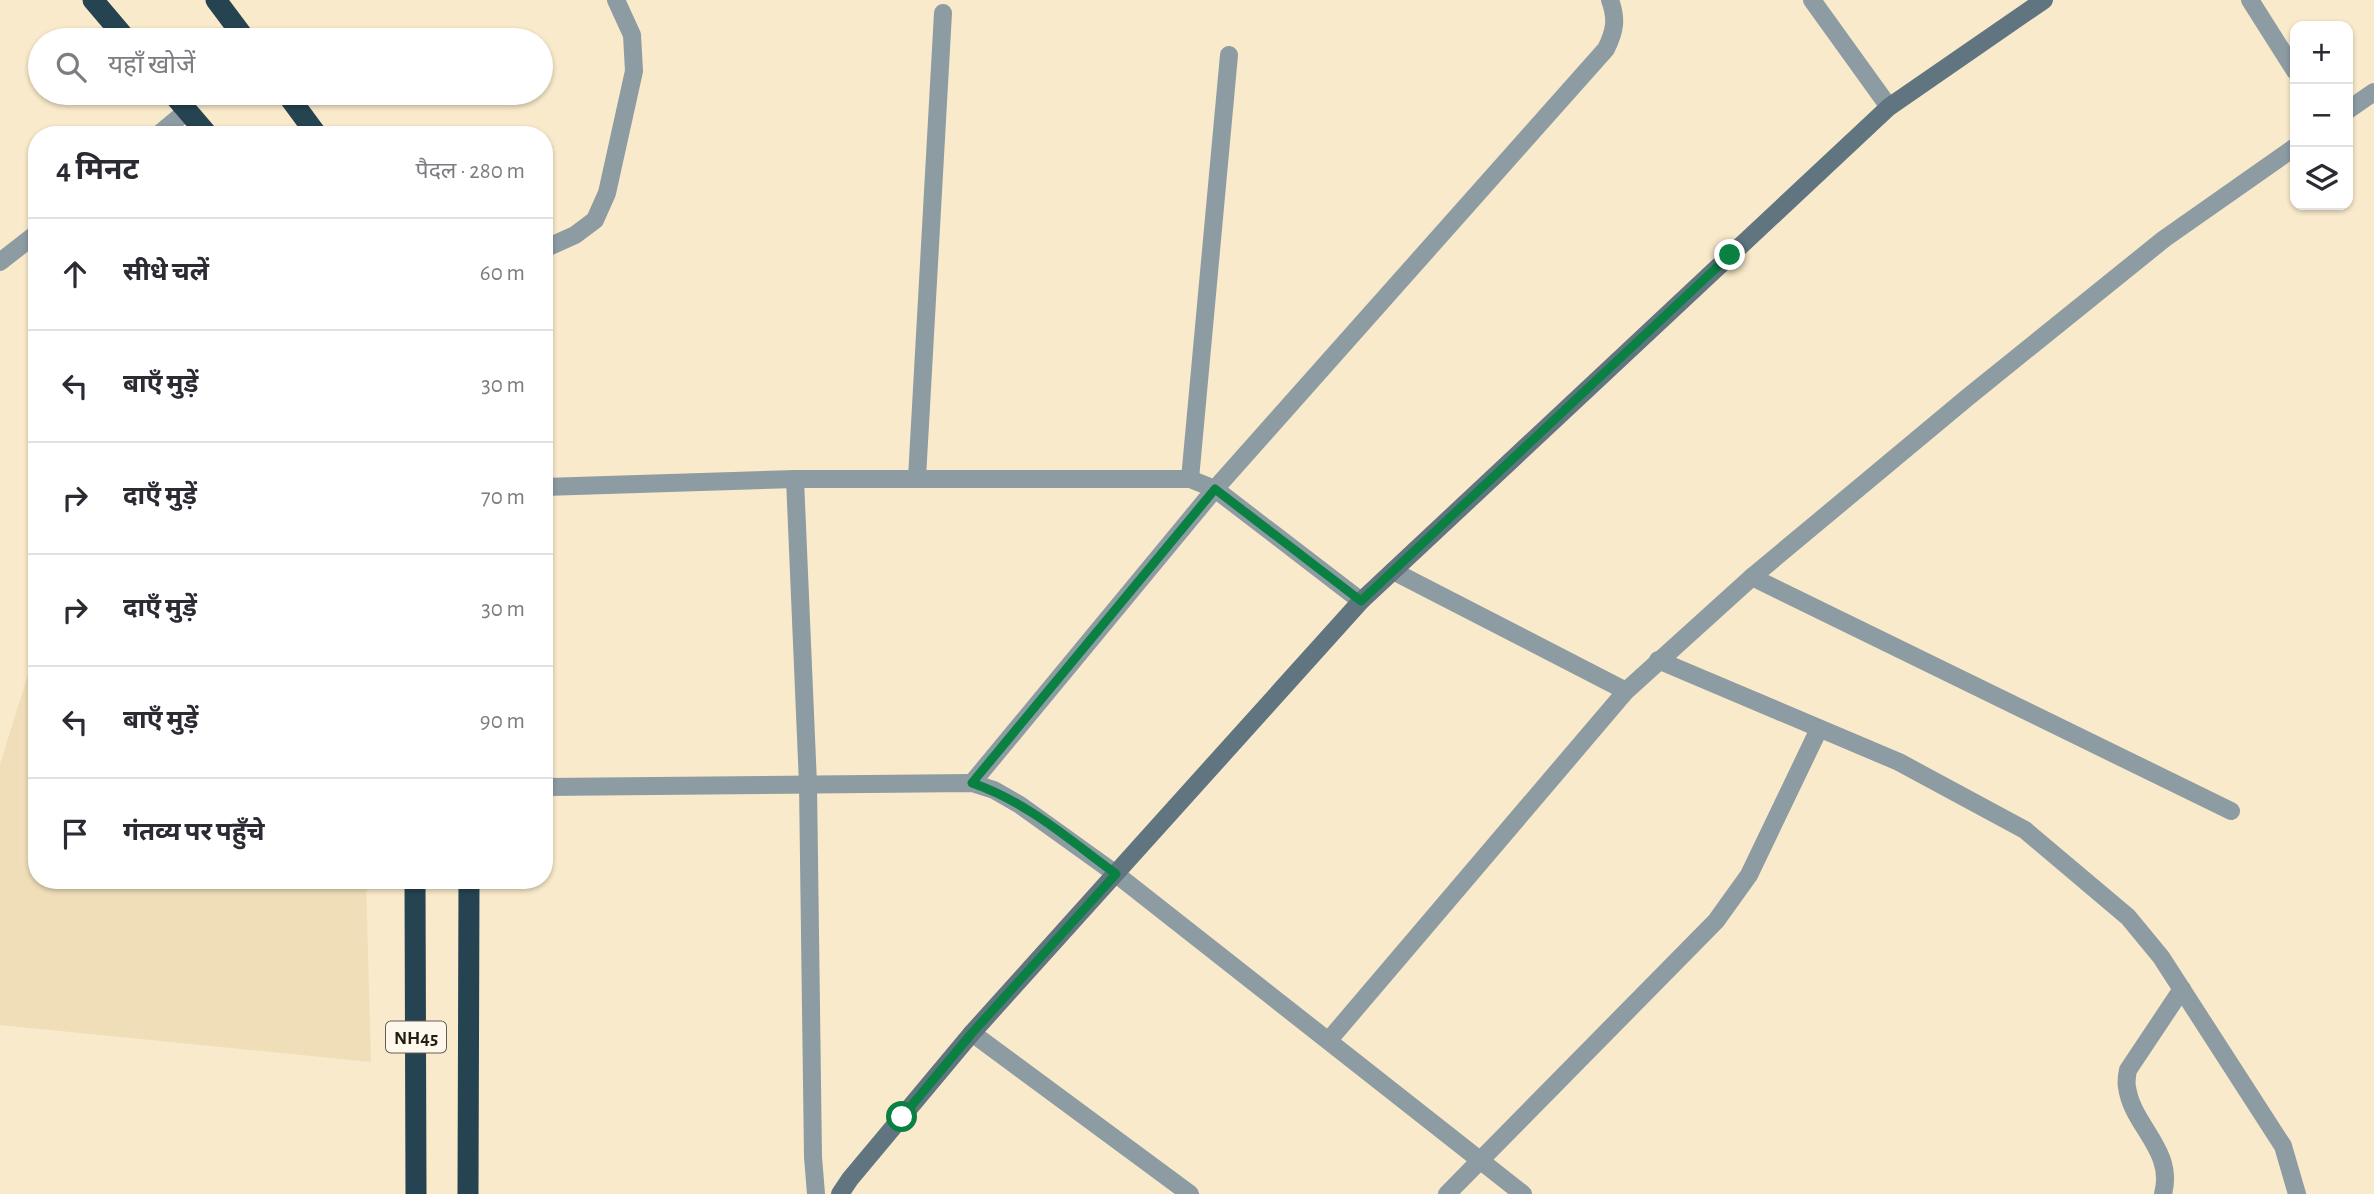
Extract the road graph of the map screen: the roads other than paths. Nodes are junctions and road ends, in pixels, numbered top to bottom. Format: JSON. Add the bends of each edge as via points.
{"nodes":[{"id":1,"x":93,"y":0,"type":"edge"},
{"id":2,"x":216,"y":0,"type":"edge"},
{"id":3,"x":616,"y":0,"type":"edge"},
{"id":4,"x":1610,"y":0,"type":"edge"},
{"id":5,"x":1812,"y":0,"type":"edge"},
{"id":6,"x":2044,"y":0,"type":"edge"},
{"id":7,"x":2250,"y":0,"type":"edge"},
{"id":8,"x":943,"y":13,"type":"dead end"},
{"id":9,"x":117,"y":28,"type":"edge"},
{"id":10,"x":237,"y":28,"type":"edge"},
{"id":11,"x":1229,"y":54,"type":"dead end"},
{"id":12,"x":2290,"y":63,"type":"edge"},
{"id":13,"x":2374,"y":92,"type":"edge"},
{"id":14,"x":183,"y":105,"type":"edge"},
{"id":15,"x":295,"y":105,"type":"edge"},
{"id":16,"x":1889,"y":107,"type":"junction"},
{"id":17,"x":2353,"y":107,"type":"edge"},
{"id":18,"x":187,"y":110,"type":"junction"},
{"id":19,"x":168,"y":126,"type":"edge"},
{"id":20,"x":200,"y":126,"type":"edge"},
{"id":21,"x":310,"y":126,"type":"edge"},
{"id":22,"x":2290,"y":151,"type":"edge"},
{"id":23,"x":28,"y":240,"type":"edge"},
{"id":24,"x":553,"y":245,"type":"edge"},
{"id":25,"x":0,"y":262,"type":"edge"},
{"id":26,"x":917,"y":478,"type":"junction"},
{"id":27,"x":795,"y":479,"type":"junction"},
{"id":28,"x":1190,"y":479,"type":"junction"},
{"id":29,"x":553,"y":487,"type":"edge"},
{"id":30,"x":1215,"y":489,"type":"junction"},
{"id":31,"x":1393,"y":571,"type":"junction"},
{"id":32,"x":1752,"y":577,"type":"junction"},
{"id":33,"x":1361,"y":601,"type":"junction"},
{"id":34,"x":1658,"y":660,"type":"junction"},
{"id":35,"x":1626,"y":691,"type":"junction"},
{"id":36,"x":1819,"y":729,"type":"junction"},
{"id":37,"x":972,"y":783,"type":"junction"},
{"id":38,"x":808,"y":784,"type":"junction"},
{"id":39,"x":553,"y":788,"type":"edge"},
{"id":40,"x":2231,"y":811,"type":"dead end"},
{"id":41,"x":1116,"y":874,"type":"junction"},
{"id":42,"x":415,"y":889,"type":"edge"},
{"id":43,"x":468,"y":889,"type":"edge"},
{"id":44,"x":2182,"y":989,"type":"junction"},
{"id":45,"x":972,"y":1033,"type":"junction"},
{"id":46,"x":1329,"y":1040,"type":"junction"},
{"id":47,"x":1481,"y":1159,"type":"junction"},
{"id":48,"x":416,"y":1194,"type":"edge"},
{"id":49,"x":468,"y":1194,"type":"edge"},
{"id":50,"x":817,"y":1194,"type":"edge"},
{"id":51,"x":840,"y":1194,"type":"edge"},
{"id":52,"x":1190,"y":1194,"type":"edge"},
{"id":53,"x":1447,"y":1194,"type":"edge"},
{"id":54,"x":1523,"y":1194,"type":"edge"},
{"id":55,"x":2163,"y":1194,"type":"edge"},
{"id":56,"x":2297,"y":1194,"type":"edge"}],
"edges":[{"from":1,"to":9,"type":"highway"},
{"from":2,"to":10,"type":"highway"},
{"from":3,"to":24,"type":"street","via":[[632,35],[634,71],[607,193],[595,220]]},
{"from":4,"to":30,"type":"street","via":[[1616,16],[1606,49]]},
{"from":5,"to":16,"type":"street"},
{"from":6,"to":16,"type":"street"},
{"from":7,"to":12,"type":"street"},
{"from":8,"to":26,"type":"street"},
{"from":11,"to":28,"type":"street"},
{"from":13,"to":17,"type":"street"},
{"from":14,"to":18,"type":"highway"},
{"from":15,"to":21,"type":"highway"},
{"from":16,"to":31,"type":"street"},
{"from":18,"to":19,"type":"street"},
{"from":18,"to":20,"type":"highway"},
{"from":22,"to":32,"type":"street","via":[[2164,239]]},
{"from":23,"to":25,"type":"street"},
{"from":26,"to":27,"type":"street"},
{"from":26,"to":28,"type":"street"},
{"from":27,"to":29,"type":"street"},
{"from":27,"to":38,"type":"street"},
{"from":28,"to":30,"type":"street"},
{"from":30,"to":33,"type":"street"},
{"from":30,"to":37,"type":"street"},
{"from":31,"to":33,"type":"street"},
{"from":31,"to":35,"type":"street"},
{"from":32,"to":34,"type":"street"},
{"from":32,"to":40,"type":"street"},
{"from":33,"to":41,"type":"street"},
{"from":34,"to":35,"type":"street"},
{"from":34,"to":36,"type":"street"},
{"from":35,"to":46,"type":"street"},
{"from":36,"to":44,"type":"street","via":[[1899,762],[2025,830],[2128,917]]},
{"from":36,"to":47,"type":"street","via":[[1749,875],[1716,921]]},
{"from":37,"to":38,"type":"street"},
{"from":37,"to":41,"type":"street","via":[[1020,805]]},
{"from":38,"to":39,"type":"street"},
{"from":38,"to":50,"type":"street"},
{"from":41,"to":45,"type":"street"},
{"from":41,"to":46,"type":"street"},
{"from":42,"to":48,"type":"highway","number":"NH45"},
{"from":43,"to":49,"type":"highway","number":"NH45"},
{"from":44,"to":55,"type":"street","via":[[2128,1070],[2132,1102],[2162,1157],[2167,1180]]},
{"from":44,"to":56,"type":"street","via":[[2283,1146]]},
{"from":45,"to":51,"type":"street"},
{"from":45,"to":52,"type":"street"},
{"from":46,"to":47,"type":"street"},
{"from":47,"to":53,"type":"street"},
{"from":47,"to":54,"type":"street"}]}
